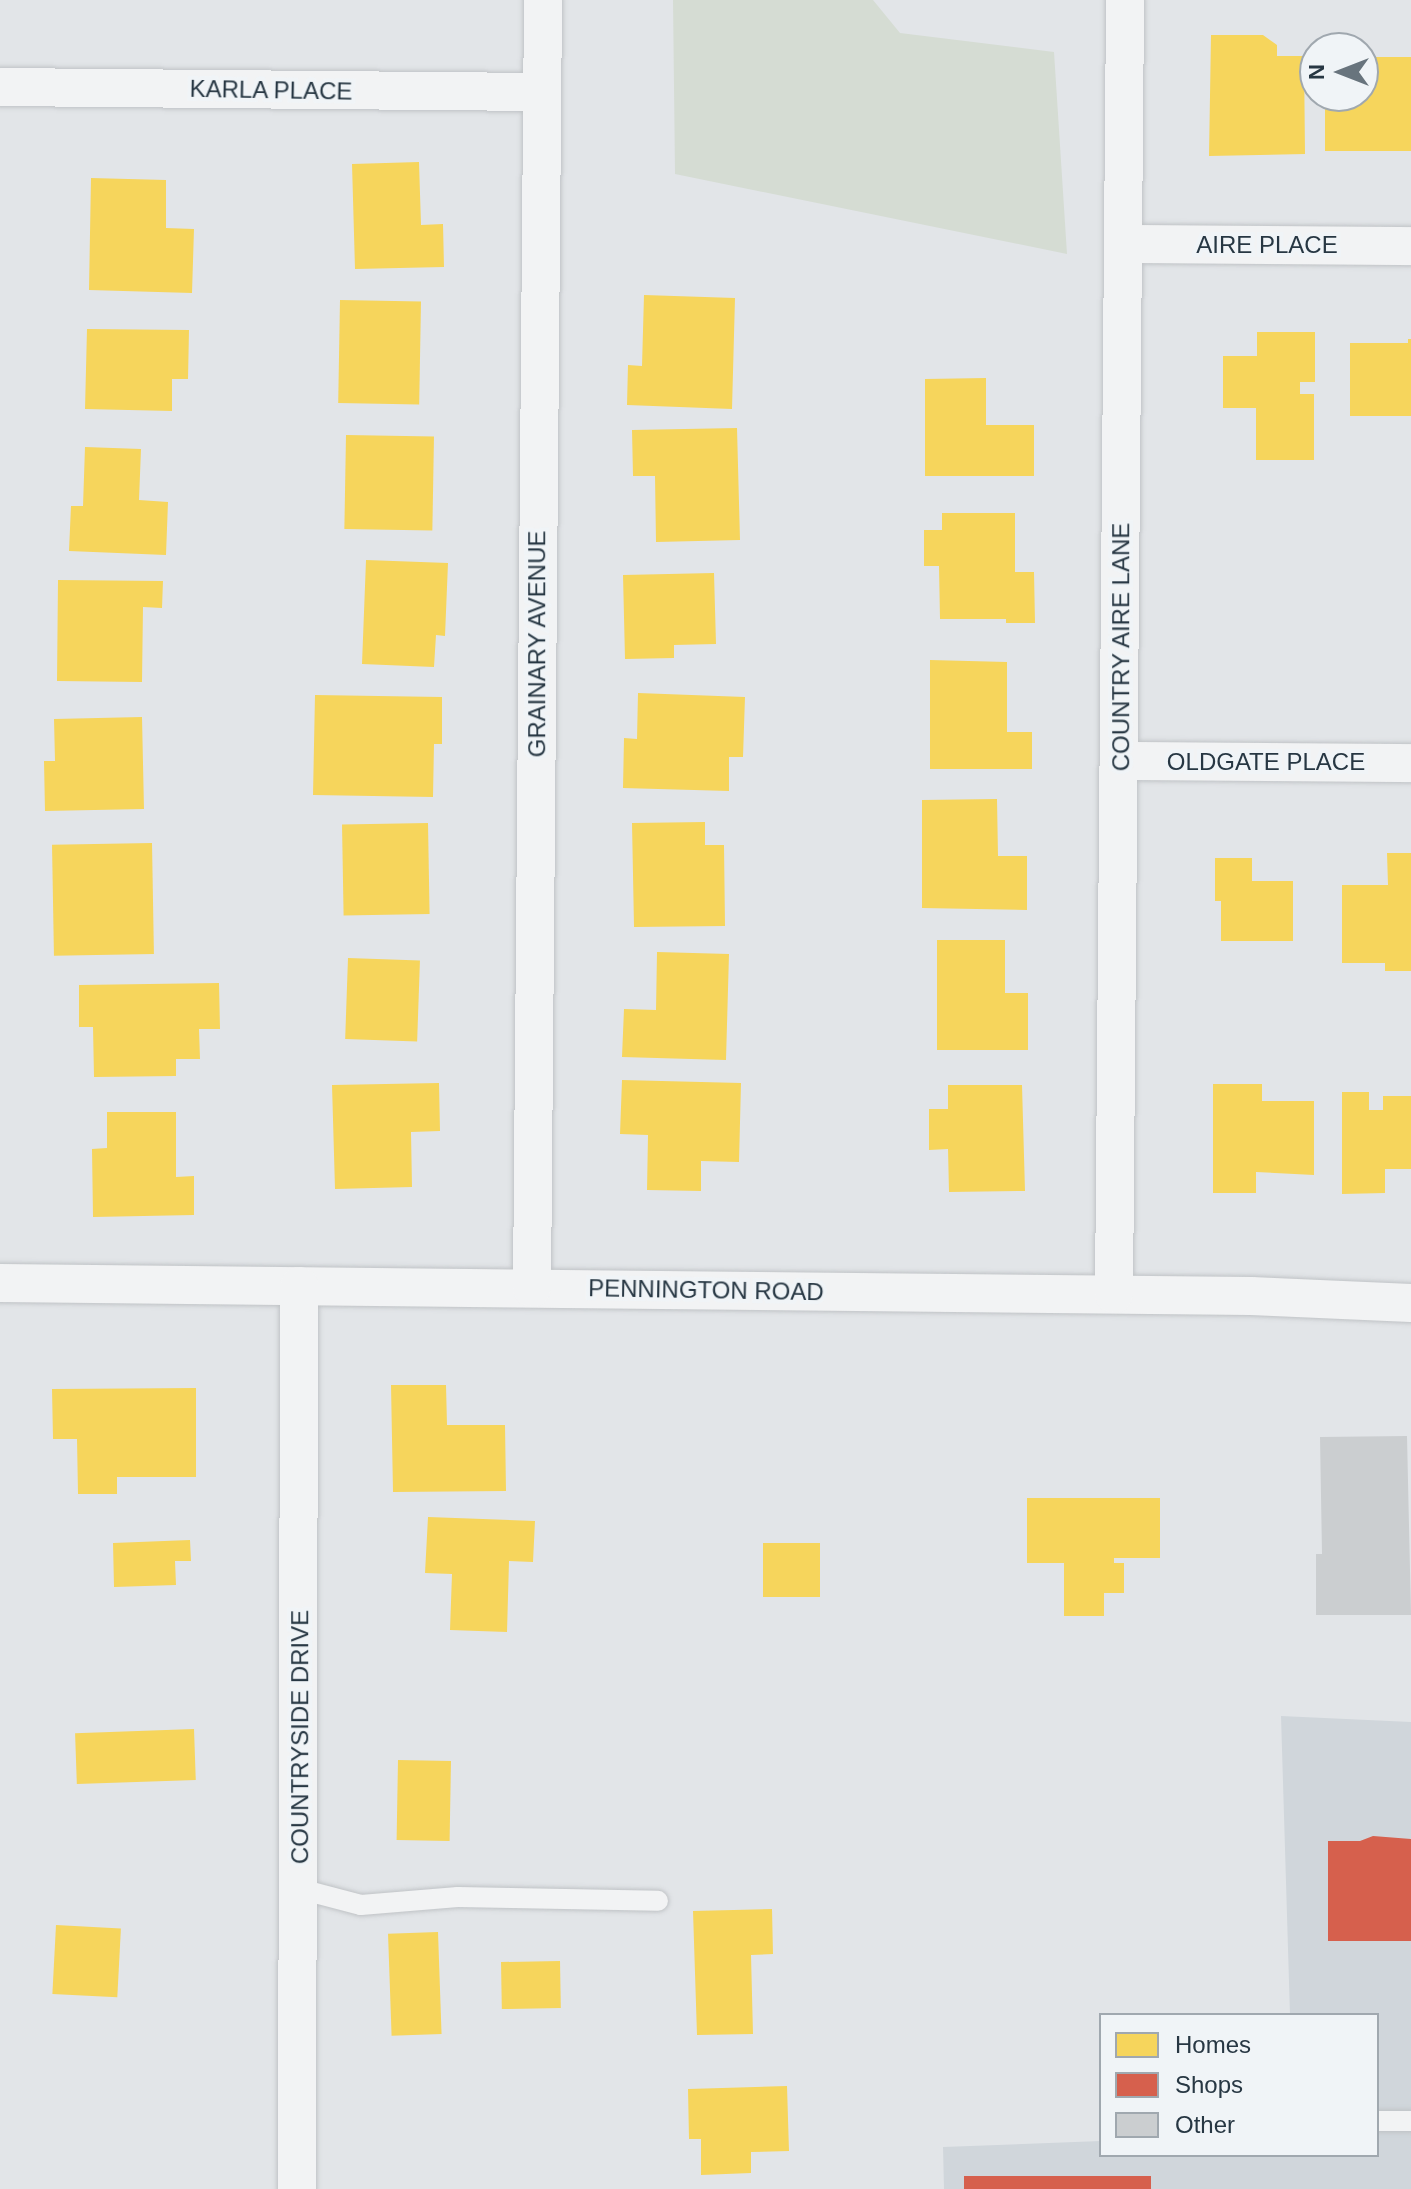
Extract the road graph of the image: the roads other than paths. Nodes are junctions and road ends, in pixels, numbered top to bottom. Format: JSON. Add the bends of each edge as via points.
{"nodes":[{"id":1,"x":543,"y":0,"type":"edge"},
{"id":2,"x":1125,"y":0,"type":"edge"},
{"id":3,"x":0,"y":87,"type":"edge"},
{"id":4,"x":542,"y":92,"type":"junction"},
{"id":5,"x":1123,"y":244,"type":"junction"},
{"id":6,"x":1411,"y":246,"type":"edge"},
{"id":7,"x":1121,"y":761,"type":"junction"},
{"id":8,"x":1411,"y":763,"type":"edge"},
{"id":9,"x":0,"y":1283,"type":"edge"},
{"id":10,"x":299,"y":1286,"type":"junction"},
{"id":11,"x":532,"y":1288,"type":"junction"},
{"id":12,"x":1114,"y":1294,"type":"junction"},
{"id":13,"x":1411,"y":1303,"type":"edge"},
{"id":14,"x":300,"y":1889,"type":"junction"},
{"id":15,"x":658,"y":1901,"type":"dead end"},
{"id":16,"x":1379,"y":2121,"type":"edge"},
{"id":17,"x":1411,"y":2121,"type":"edge"},
{"id":18,"x":297,"y":2189,"type":"edge"}],
"edges":[{"from":1,"to":4,"type":"street","name":"GRAINARY AVENUE"},
{"from":2,"to":5,"type":"street","name":"COUNTRY AIRE LANE"},
{"from":3,"to":4,"type":"street","name":"KARLA PLACE"},
{"from":4,"to":11,"type":"street","name":"GRAINARY AVENUE"},
{"from":5,"to":6,"type":"street","name":"AIRE PLACE"},
{"from":5,"to":7,"type":"street","name":"COUNTRY AIRE LANE"},
{"from":7,"to":8,"type":"street","name":"OLDGATE PLACE"},
{"from":7,"to":12,"type":"street","name":"COUNTRY AIRE LANE"},
{"from":9,"to":10,"type":"street","name":"PENNINGTON ROAD"},
{"from":10,"to":11,"type":"street","name":"PENNINGTON ROAD"},
{"from":10,"to":14,"type":"street","name":"COUNTRYSIDE DRIVE"},
{"from":11,"to":12,"type":"street","name":"PENNINGTON ROAD"},
{"from":12,"to":13,"type":"street","name":"PENNINGTON ROAD"},
{"from":14,"to":15,"type":"lane","via":[[361,1905],[458,1897]]},
{"from":14,"to":18,"type":"street","name":"COUNTRYSIDE DRIVE"},
{"from":16,"to":17,"type":"lane"}]}
